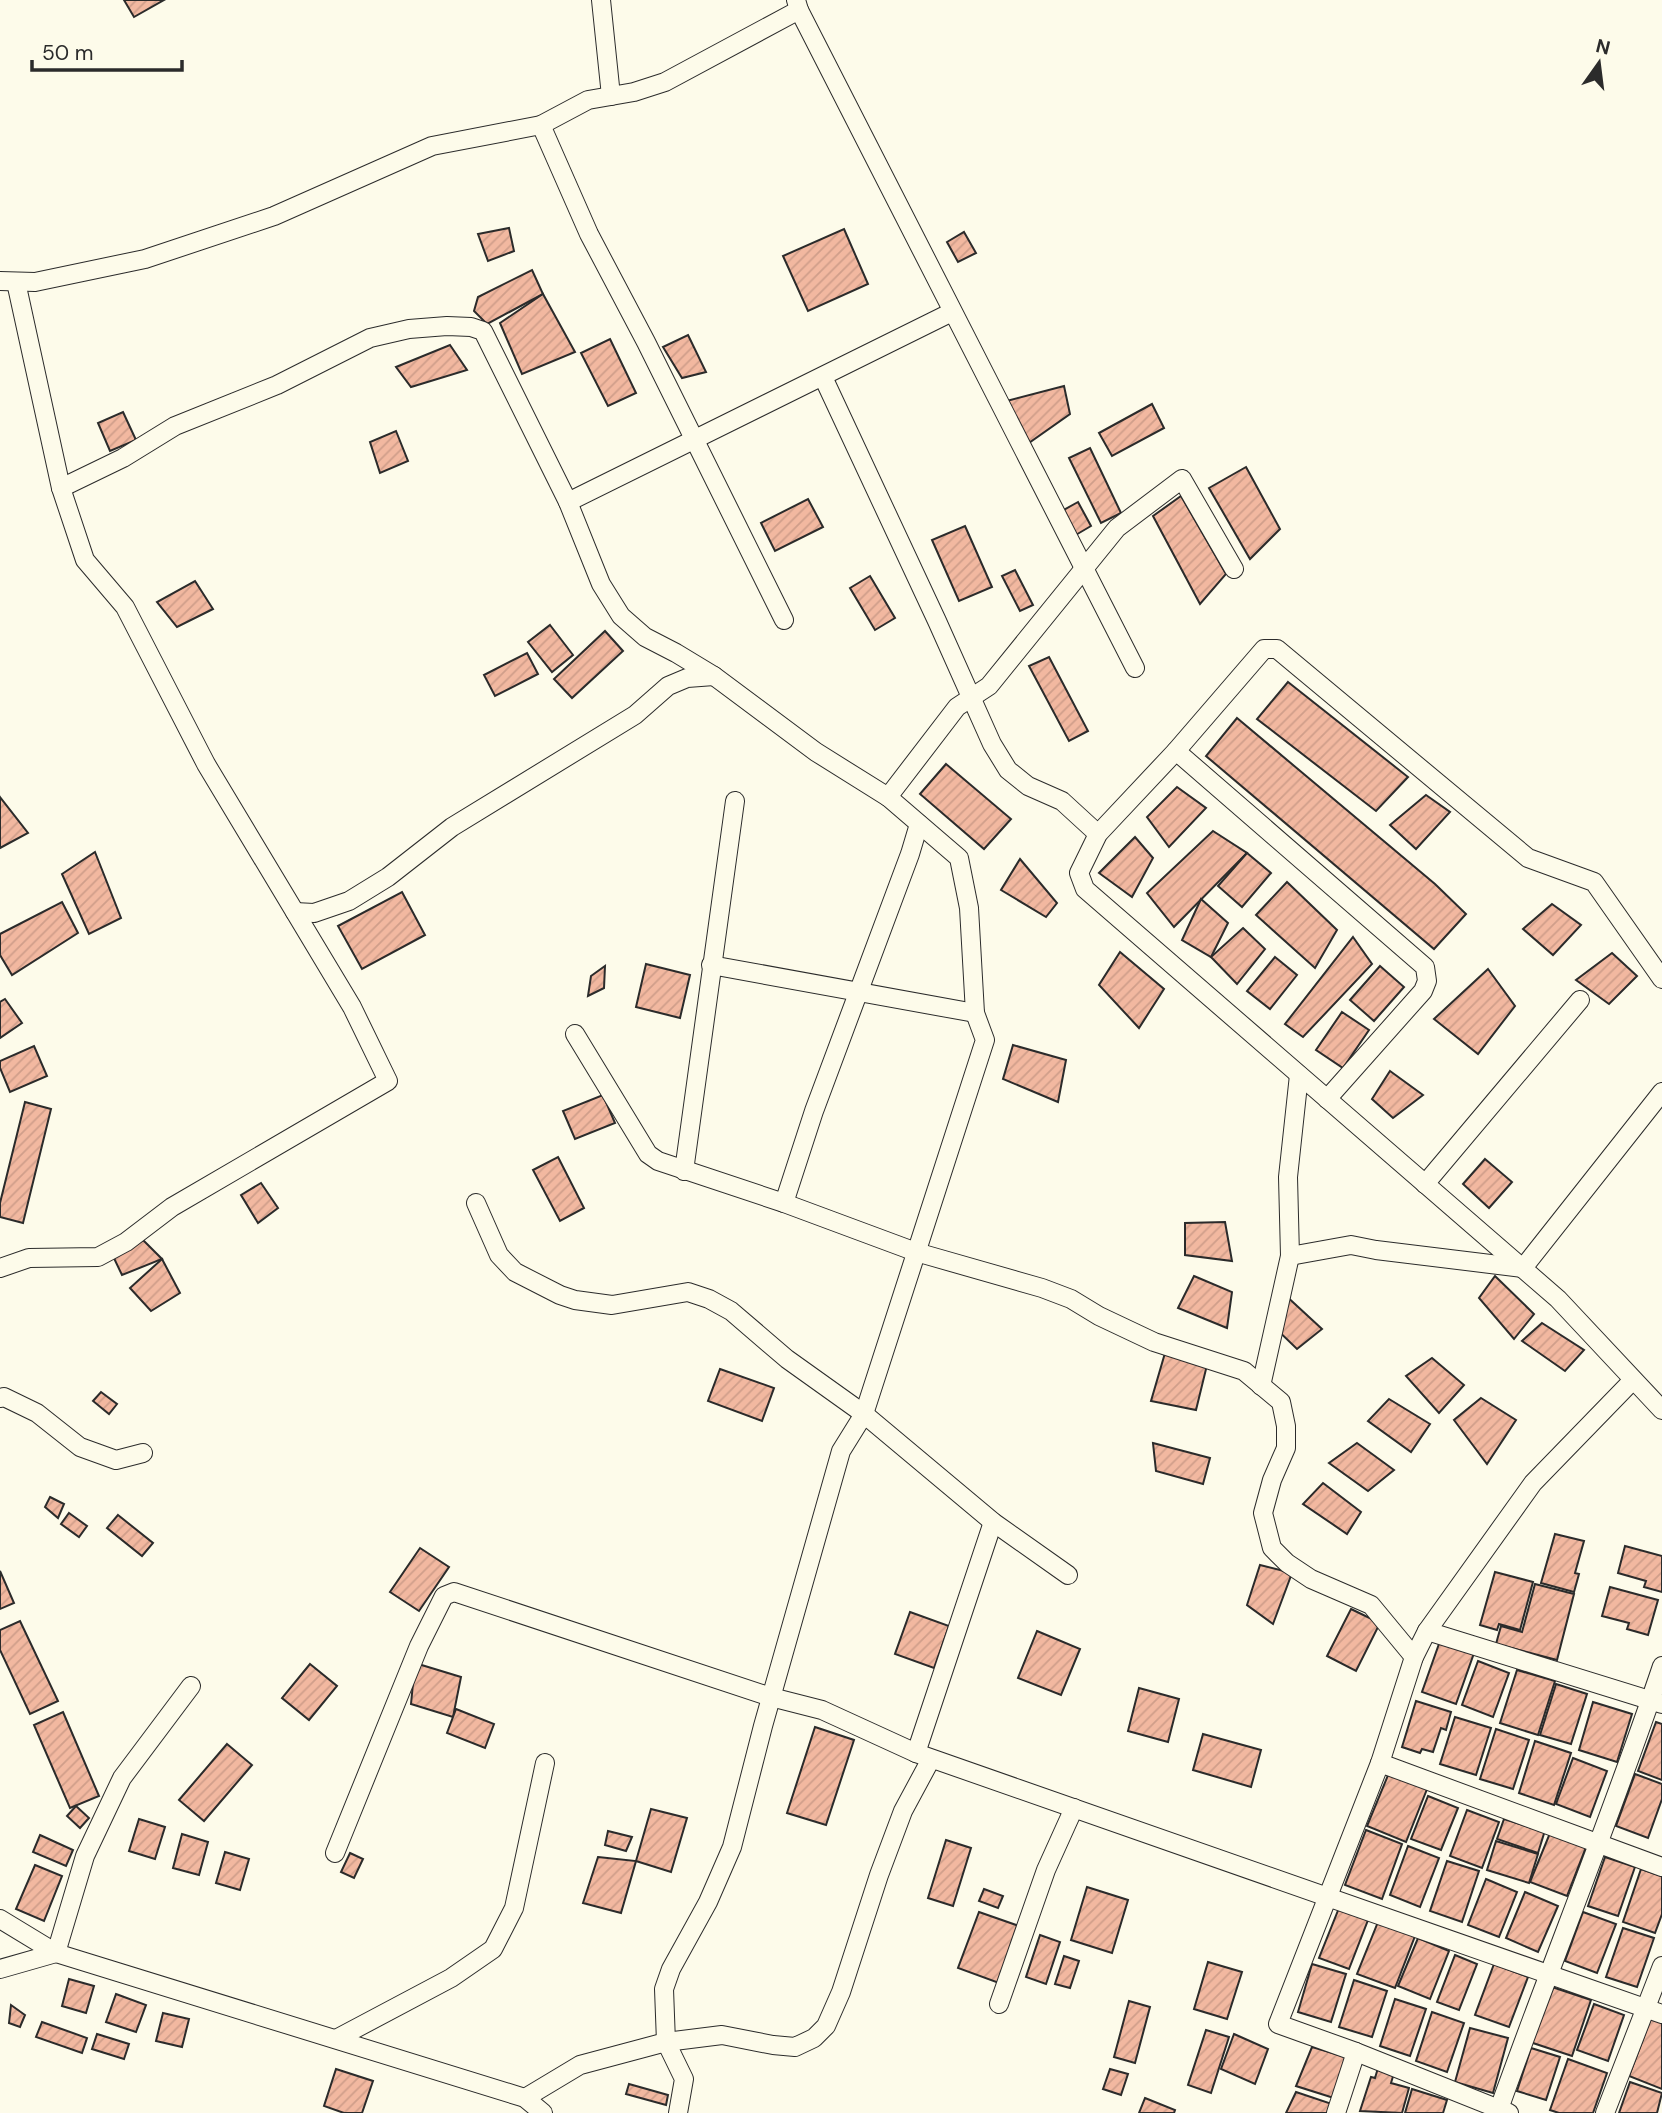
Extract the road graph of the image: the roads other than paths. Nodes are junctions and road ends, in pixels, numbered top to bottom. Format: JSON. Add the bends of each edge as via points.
{"nodes":[{"id":1,"x":601,"y":0,"type":"edge"},
{"id":2,"x":797,"y":5,"type":"edge"},
{"id":3,"x":611,"y":96,"type":"junction"},
{"id":4,"x":541,"y":125,"type":"junction"},
{"id":5,"x":8,"y":282,"type":"edge"},
{"id":6,"x":952,"y":312,"type":"junction"},
{"id":7,"x":823,"y":377,"type":"junction"},
{"id":8,"x":694,"y":442,"type":"junction"},
{"id":9,"x":61,"y":488,"type":"junction"},
{"id":10,"x":568,"y":502,"type":"junction"},
{"id":11,"x":1084,"y":568,"type":"junction"},
{"id":12,"x":1234,"y":569,"type":"dead end"},
{"id":13,"x":784,"y":620,"type":"dead end"},
{"id":14,"x":1135,"y":668,"type":"dead end"},
{"id":15,"x":714,"y":676,"type":"junction"},
{"id":16,"x":972,"y":697,"type":"junction"},
{"id":17,"x":1176,"y":751,"type":"junction"},
{"id":18,"x":888,"y":797,"type":"junction"},
{"id":19,"x":735,"y":801,"type":"dead end"},
{"id":20,"x":919,"y":824,"type":"junction"},
{"id":21,"x":1098,"y":834,"type":"junction"},
{"id":22,"x":295,"y":912,"type":"junction"},
{"id":23,"x":711,"y":965,"type":"junction"},
{"id":24,"x":1662,"y":979,"type":"edge"},
{"id":25,"x":858,"y":991,"type":"junction"},
{"id":26,"x":1580,"y":1000,"type":"dead end"},
{"id":27,"x":975,"y":1013,"type":"junction"},
{"id":28,"x":575,"y":1034,"type":"dead end"},
{"id":29,"x":1299,"y":1075,"type":"junction"},
{"id":30,"x":1662,"y":1092,"type":"edge"},
{"id":31,"x":1327,"y":1099,"type":"junction"},
{"id":32,"x":684,"y":1171,"type":"junction"},
{"id":33,"x":1424,"y":1184,"type":"junction"},
{"id":34,"x":476,"y":1203,"type":"dead end"},
{"id":35,"x":784,"y":1203,"type":"junction"},
{"id":36,"x":916,"y":1252,"type":"junction"},
{"id":37,"x":1290,"y":1256,"type":"junction"},
{"id":38,"x":0,"y":1268,"type":"edge"},
{"id":39,"x":1523,"y":1268,"type":"junction"},
{"id":40,"x":1633,"y":1380,"type":"junction"},
{"id":41,"x":1261,"y":1385,"type":"junction"},
{"id":42,"x":0,"y":1398,"type":"edge"},
{"id":43,"x":1662,"y":1410,"type":"edge"},
{"id":44,"x":864,"y":1414,"type":"junction"},
{"id":45,"x":143,"y":1453,"type":"dead end"},
{"id":46,"x":993,"y":1522,"type":"junction"},
{"id":47,"x":1068,"y":1575,"type":"dead end"},
{"id":48,"x":1427,"y":1631,"type":"junction"},
{"id":49,"x":1415,"y":1657,"type":"junction"},
{"id":50,"x":1662,"y":1666,"type":"edge"},
{"id":51,"x":191,"y":1686,"type":"dead end"},
{"id":52,"x":771,"y":1697,"type":"junction"},
{"id":53,"x":1656,"y":1702,"type":"edge"},
{"id":54,"x":923,"y":1756,"type":"junction"},
{"id":55,"x":545,"y":1763,"type":"dead end"},
{"id":56,"x":1380,"y":1763,"type":"junction"},
{"id":57,"x":1074,"y":1808,"type":"junction"},
{"id":58,"x":1600,"y":1844,"type":"junction"},
{"id":59,"x":335,"y":1853,"type":"dead end"},
{"id":60,"x":1662,"y":1867,"type":"edge"},
{"id":61,"x":1326,"y":1897,"type":"junction"},
{"id":62,"x":0,"y":1919,"type":"edge"},
{"id":63,"x":56,"y":1953,"type":"junction"},
{"id":64,"x":1662,"y":1966,"type":"edge"},
{"id":65,"x":0,"y":1969,"type":"edge"},
{"id":66,"x":1547,"y":1974,"type":"junction"},
{"id":67,"x":999,"y":2004,"type":"dead end"},
{"id":68,"x":1654,"y":2011,"type":"edge"},
{"id":69,"x":336,"y":2039,"type":"junction"},
{"id":70,"x":666,"y":2042,"type":"junction"},
{"id":71,"x":1356,"y":2052,"type":"junction"},
{"id":72,"x":525,"y":2098,"type":"junction"},
{"id":73,"x":1504,"y":2111,"type":"edge"},
{"id":74,"x":543,"y":2113,"type":"edge"},
{"id":75,"x":678,"y":2113,"type":"edge"},
{"id":76,"x":1336,"y":2113,"type":"edge"},
{"id":77,"x":1605,"y":2113,"type":"edge"}],
"edges":[{"from":1,"to":3,"type":"street"},
{"from":2,"to":3,"type":"street","via":[[665,82]]},
{"from":2,"to":6,"type":"street"},
{"from":3,"to":4,"type":"street","via":[[588,100]]},
{"from":4,"to":5,"type":"street","via":[[432,146],[274,216],[145,259],[35,282]]},
{"from":4,"to":8,"type":"street","via":[[589,234]]},
{"from":5,"to":9,"type":"street"},
{"from":6,"to":7,"type":"street"},
{"from":6,"to":11,"type":"street"},
{"from":7,"to":8,"type":"street"},
{"from":7,"to":16,"type":"street"},
{"from":8,"to":10,"type":"street"},
{"from":8,"to":13,"type":"street"},
{"from":9,"to":10,"type":"street","via":[[176,426],[277,385],[370,338],[447,326],[482,331]]},
{"from":9,"to":22,"type":"street","via":[[85,560],[125,607],[206,764]]},
{"from":10,"to":15,"type":"street","via":[[601,584],[621,617],[645,637]]},
{"from":11,"to":12,"type":"street","via":[[1117,528],[1182,479]]},
{"from":11,"to":14,"type":"street"},
{"from":11,"to":16,"type":"street","via":[[989,686]]},
{"from":15,"to":18,"type":"street","via":[[816,752]]},
{"from":15,"to":22,"type":"street","via":[[687,678],[668,686],[635,715],[452,827],[349,901],[314,913]]},
{"from":16,"to":18,"type":"street","via":[[957,708]]},
{"from":16,"to":21,"type":"street","via":[[1008,769],[1028,786],[1062,801]]},
{"from":17,"to":21,"type":"street"},
{"from":17,"to":24,"type":"street","via":[[1265,649],[1277,649],[1528,858],[1594,882]]},
{"from":17,"to":31,"type":"street","via":[[1425,967],[1423,991]]},
{"from":18,"to":20,"type":"street"},
{"from":19,"to":23,"type":"street"},
{"from":20,"to":25,"type":"street"},
{"from":20,"to":27,"type":"street","via":[[959,858],[963,869]]},
{"from":21,"to":29,"type":"street","via":[[1079,873],[1085,889]]},
{"from":22,"to":38,"type":"street","via":[[352,1007],[388,1081],[172,1207],[98,1257],[29,1258]]},
{"from":23,"to":25,"type":"street"},
{"from":23,"to":32,"type":"street"},
{"from":25,"to":27,"type":"street"},
{"from":25,"to":35,"type":"street"},
{"from":26,"to":33,"type":"street"},
{"from":27,"to":36,"type":"street","via":[[985,1040]]},
{"from":28,"to":32,"type":"street","via":[[648,1154]]},
{"from":29,"to":31,"type":"street"},
{"from":29,"to":37,"type":"street","via":[[1288,1177]]},
{"from":30,"to":39,"type":"street"},
{"from":31,"to":33,"type":"street"},
{"from":32,"to":35,"type":"street"},
{"from":33,"to":39,"type":"street"},
{"from":34,"to":44,"type":"street","via":[[499,1255],[515,1272],[537,1284],[575,1300],[612,1305],[688,1292],[709,1299]]},
{"from":35,"to":36,"type":"street"},
{"from":36,"to":41,"type":"street","via":[[1052,1292],[1154,1342],[1244,1371]]},
{"from":36,"to":44,"type":"street"},
{"from":37,"to":39,"type":"street","via":[[1351,1245]]},
{"from":37,"to":41,"type":"street"},
{"from":39,"to":40,"type":"street","via":[[1558,1298]]},
{"from":40,"to":43,"type":"street"},
{"from":40,"to":48,"type":"street","via":[[1532,1483]]},
{"from":41,"to":49,"type":"street","via":[[1280,1402],[1286,1426],[1286,1448],[1263,1513],[1272,1548],[1311,1579],[1371,1605]]},
{"from":42,"to":45,"type":"street","via":[[37,1413],[80,1447],[116,1460]]},
{"from":44,"to":46,"type":"street"},
{"from":44,"to":52,"type":"street","via":[[841,1451]]},
{"from":46,"to":47,"type":"street"},
{"from":46,"to":54,"type":"street"},
{"from":48,"to":49,"type":"street"},
{"from":48,"to":53,"type":"street"},
{"from":49,"to":56,"type":"street"},
{"from":50,"to":53,"type":"street"},
{"from":51,"to":63,"type":"street","via":[[122,1778],[85,1856]]},
{"from":52,"to":54,"type":"street","via":[[822,1710]]},
{"from":52,"to":59,"type":"street","via":[[454,1592],[444,1596],[419,1646]]},
{"from":52,"to":70,"type":"street","via":[[732,1847],[664,1989]]},
{"from":53,"to":58,"type":"street"},
{"from":54,"to":57,"type":"street"},
{"from":54,"to":70,"type":"street","via":[[826,2026],[814,2039],[795,2047],[722,2035]]},
{"from":55,"to":69,"type":"street","via":[[514,1908],[493,1949],[451,1978]]},
{"from":56,"to":58,"type":"street"},
{"from":56,"to":61,"type":"street"},
{"from":57,"to":61,"type":"street"},
{"from":57,"to":67,"type":"street","via":[[1046,1870]]},
{"from":58,"to":60,"type":"street"},
{"from":58,"to":66,"type":"street"},
{"from":61,"to":66,"type":"street"},
{"from":61,"to":71,"type":"street","via":[[1278,2024]]},
{"from":62,"to":63,"type":"street"},
{"from":63,"to":65,"type":"street"},
{"from":63,"to":69,"type":"street"},
{"from":64,"to":68,"type":"street"},
{"from":66,"to":68,"type":"street"},
{"from":66,"to":73,"type":"street"},
{"from":68,"to":77,"type":"street"},
{"from":69,"to":72,"type":"street"},
{"from":70,"to":72,"type":"street","via":[[580,2065]]},
{"from":70,"to":75,"type":"street","via":[[684,2079]]},
{"from":71,"to":73,"type":"street"},
{"from":71,"to":76,"type":"street"},
{"from":72,"to":74,"type":"street"}]}
